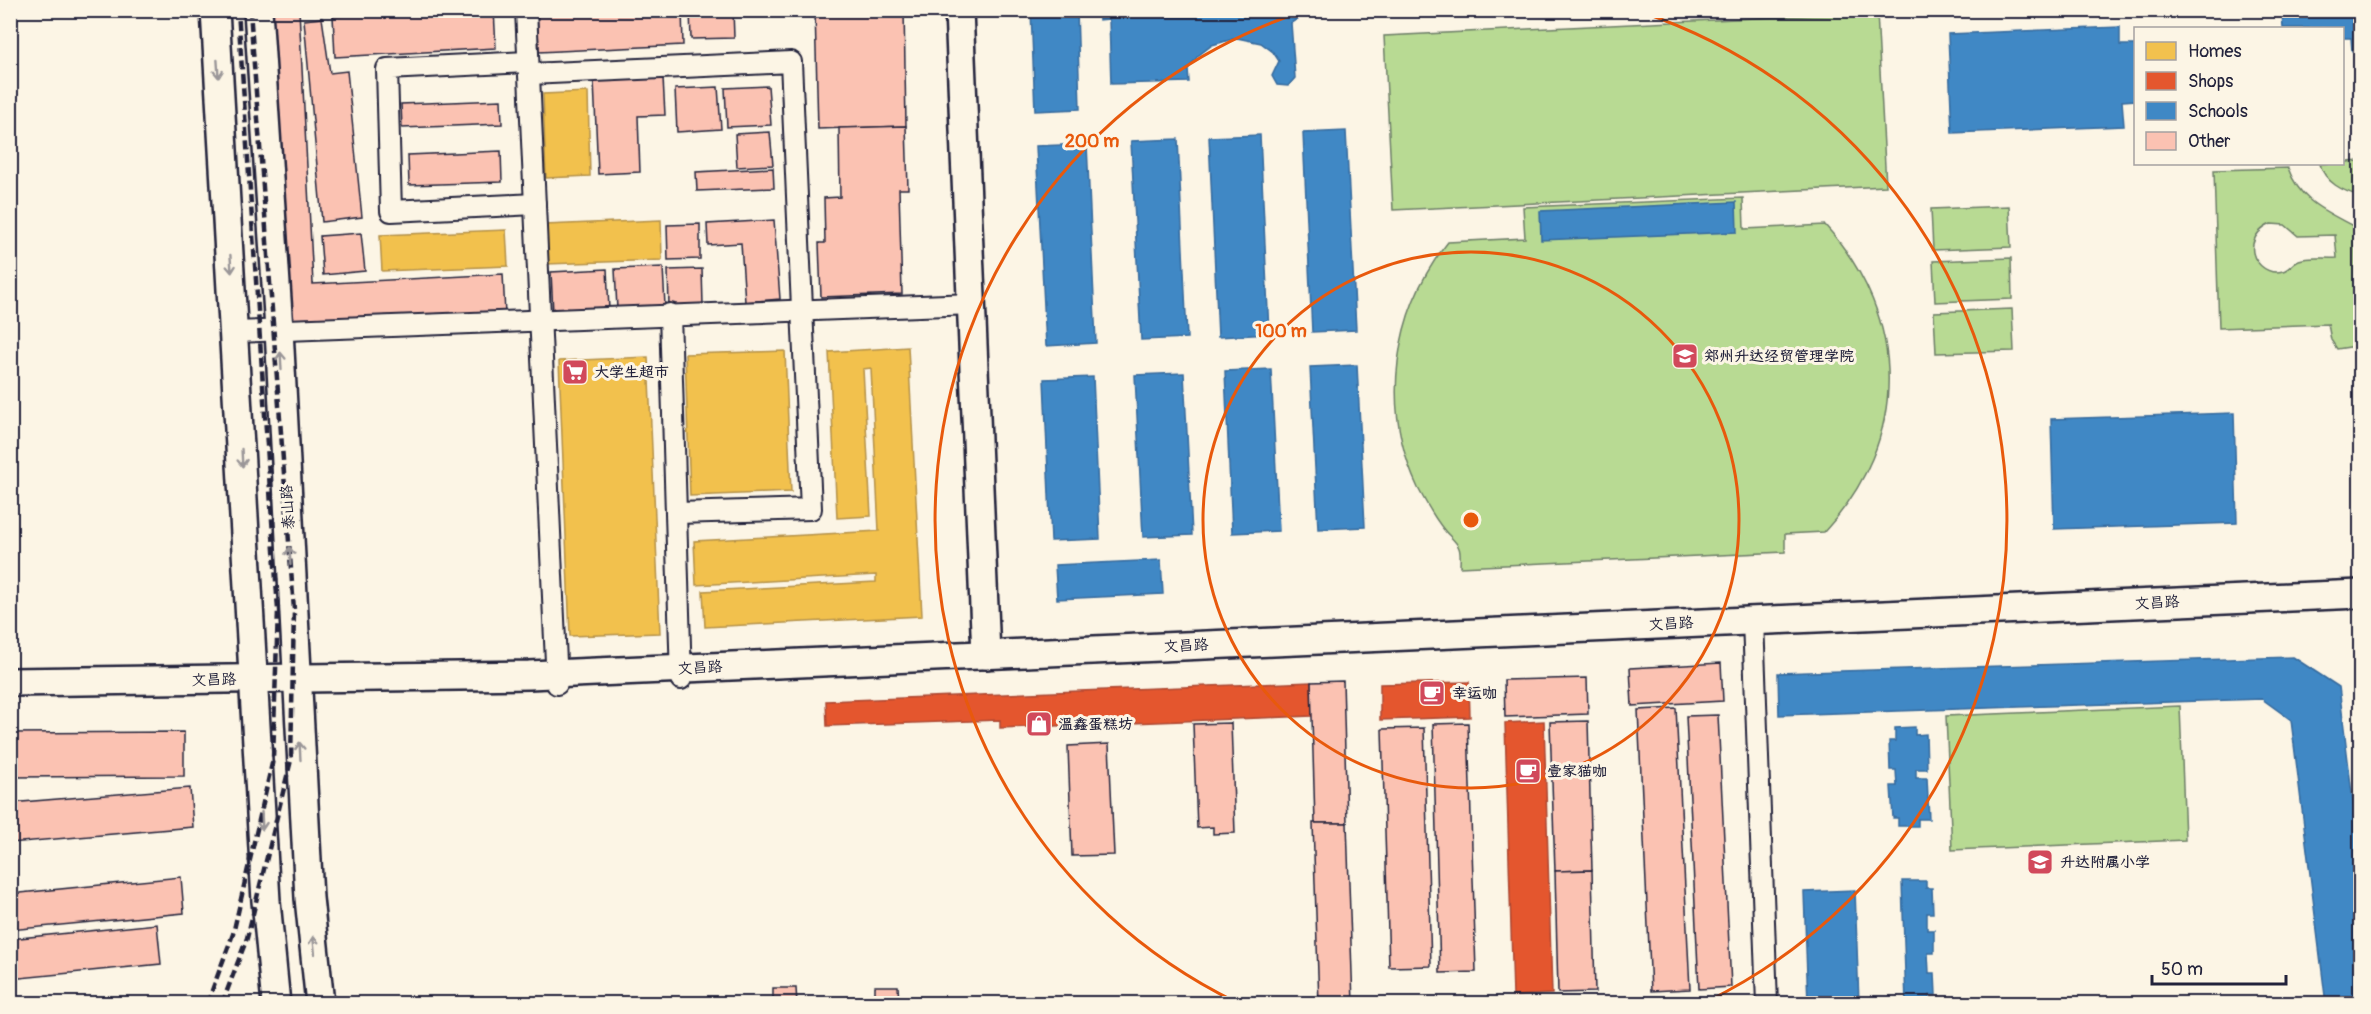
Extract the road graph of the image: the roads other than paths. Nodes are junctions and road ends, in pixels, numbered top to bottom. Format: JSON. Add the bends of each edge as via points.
{"nodes":[{"id":1,"x":215,"y":10,"type":"edge"},
{"id":2,"x":258,"y":10,"type":"edge"},
{"id":3,"x":526,"y":10,"type":"edge"},
{"id":4,"x":958,"y":10,"type":"edge"},
{"id":5,"x":529,"y":68,"type":"junction"},
{"id":6,"x":535,"y":204,"type":"junction"},
{"id":7,"x":973,"y":304,"type":"junction"},
{"id":8,"x":802,"y":311,"type":"junction"},
{"id":9,"x":670,"y":314,"type":"junction"},
{"id":10,"x":541,"y":321,"type":"junction"},
{"id":11,"x":279,"y":330,"type":"junction"},
{"id":12,"x":235,"y":332,"type":"junction"},
{"id":13,"x":677,"y":513,"type":"junction"},
{"id":14,"x":2361,"y":594,"type":"edge"},
{"id":15,"x":1753,"y":620,"type":"junction"},
{"id":16,"x":986,"y":655,"type":"junction"},
{"id":17,"x":681,"y":674,"type":"junction"},
{"id":18,"x":296,"y":678,"type":"junction"},
{"id":19,"x":253,"y":679,"type":"junction"},
{"id":20,"x":556,"y":679,"type":"junction"},
{"id":21,"x":10,"y":682,"type":"edge"},
{"id":22,"x":276,"y":1004,"type":"edge"},
{"id":23,"x":320,"y":1004,"type":"edge"},
{"id":24,"x":1767,"y":1004,"type":"edge"}],
"edges":[{"from":1,"to":12,"type":"street","one_way":true},
{"from":2,"to":11,"type":"street","name":"泰山路"},
{"from":3,"to":5,"type":"street"},
{"from":4,"to":7,"type":"street"},
{"from":5,"to":6,"type":"street"},
{"from":5,"to":6,"type":"street","via":[[387,69],[392,211]]},
{"from":5,"to":8,"type":"street","via":[[791,62]]},
{"from":6,"to":10,"type":"street"},
{"from":7,"to":8,"type":"street"},
{"from":7,"to":16,"type":"street"},
{"from":8,"to":9,"type":"street"},
{"from":8,"to":13,"type":"street","via":[[811,509]]},
{"from":9,"to":10,"type":"street"},
{"from":9,"to":13,"type":"street"},
{"from":10,"to":11,"type":"street"},
{"from":10,"to":20,"type":"street"},
{"from":11,"to":12,"type":"street"},
{"from":18,"to":11,"type":"street","name":"泰山路","one_way":true},
{"from":12,"to":19,"type":"street","one_way":true},
{"from":13,"to":17,"type":"street"},
{"from":14,"to":15,"type":"street","name":"文昌路"},
{"from":15,"to":16,"type":"street","name":"文昌路"},
{"from":15,"to":24,"type":"street"},
{"from":16,"to":17,"type":"street","name":"文昌路"},
{"from":17,"to":20,"type":"street","name":"文昌路"},
{"from":18,"to":19,"type":"street","name":"文昌路"},
{"from":18,"to":20,"type":"street","name":"文昌路"},
{"from":23,"to":18,"type":"street","name":"泰山路","one_way":true,"via":[[309,898]]},
{"from":19,"to":21,"type":"street","name":"文昌路"},
{"from":19,"to":22,"type":"street","one_way":true}]}
